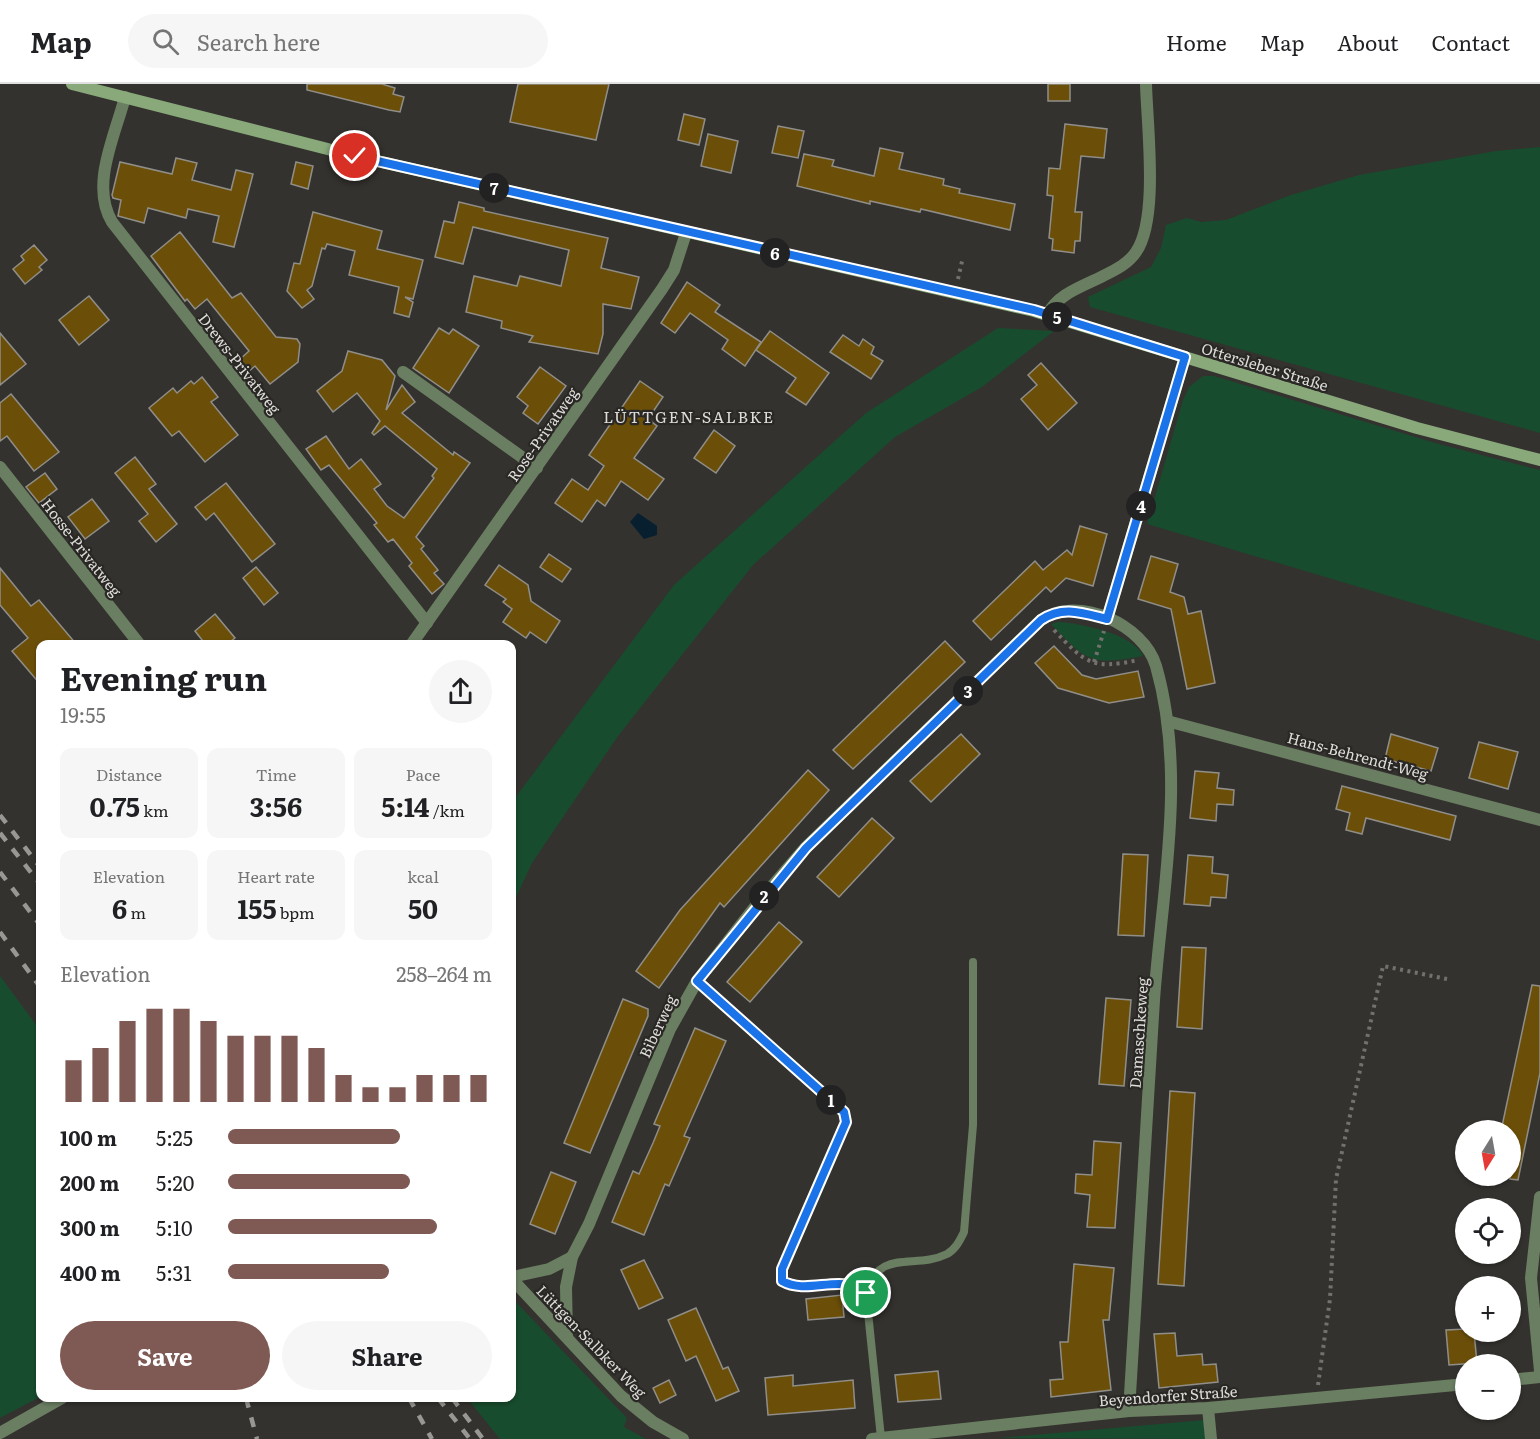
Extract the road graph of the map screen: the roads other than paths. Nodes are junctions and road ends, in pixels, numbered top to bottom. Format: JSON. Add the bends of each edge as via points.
{"nodes":[{"id":1,"x":72,"y":84,"type":"edge"},
{"id":2,"x":1146,"y":84,"type":"edge"},
{"id":3,"x":124,"y":97,"type":"junction"},
{"id":4,"x":686,"y":233,"type":"junction"},
{"id":5,"x":1047,"y":314,"type":"junction"},
{"id":6,"x":1185,"y":357,"type":"junction"},
{"id":7,"x":403,"y":372,"type":"dead end"},
{"id":8,"x":1540,"y":460,"type":"edge"},
{"id":9,"x":0,"y":467,"type":"edge"},
{"id":10,"x":537,"y":468,"type":"junction"},
{"id":11,"x":1107,"y":619,"type":"junction"},
{"id":12,"x":427,"y":623,"type":"junction"},
{"id":13,"x":136,"y":640,"type":"edge"},
{"id":14,"x":415,"y":640,"type":"edge"},
{"id":15,"x":1167,"y":721,"type":"junction"},
{"id":16,"x":1540,"y":820,"type":"edge"},
{"id":17,"x":973,"y":962,"type":"dead end"},
{"id":18,"x":697,"y":981,"type":"junction"},
{"id":19,"x":1540,"y":1197,"type":"edge"},
{"id":20,"x":572,"y":1257,"type":"junction"},
{"id":21,"x":516,"y":1277,"type":"edge"},
{"id":22,"x":516,"y":1282,"type":"edge"},
{"id":23,"x":866,"y":1293,"type":"junction"},
{"id":24,"x":567,"y":1336,"type":"junction"},
{"id":25,"x":1540,"y":1371,"type":"edge"},
{"id":26,"x":1540,"y":1377,"type":"edge"},
{"id":27,"x":1521,"y":1379,"type":"edge"},
{"id":28,"x":1455,"y":1385,"type":"edge"},
{"id":29,"x":55,"y":1402,"type":"edge"},
{"id":30,"x":1208,"y":1408,"type":"junction"},
{"id":31,"x":1130,"y":1411,"type":"junction"},
{"id":32,"x":0,"y":1433,"type":"edge"},
{"id":33,"x":881,"y":1438,"type":"edge"},
{"id":34,"x":683,"y":1439,"type":"edge"},
{"id":35,"x":872,"y":1439,"type":"edge"},
{"id":36,"x":1211,"y":1439,"type":"edge"}],
"edges":[{"from":1,"to":3,"type":"main road","name":"Ottersleber Straße"},
{"from":2,"to":5,"type":"street","via":[[1149,209],[1142,243],[1124,264],[1062,298]]},
{"from":3,"to":4,"type":"main road","name":"Ottersleber Straße","via":[[355,156]]},
{"from":3,"to":12,"type":"street","name":"Drews-Privatweg","via":[[103,180],[102,201],[107,215]]},
{"from":4,"to":5,"type":"main road","name":"Ottersleber Straße"},
{"from":4,"to":10,"type":"street","name":"Rose-Privatweg","via":[[670,276]]},
{"from":5,"to":6,"type":"main road","name":"Ottersleber Straße"},
{"from":6,"to":8,"type":"main road","name":"Ottersleber Straße","via":[[1418,428]]},
{"from":6,"to":11,"type":"street"},
{"from":7,"to":10,"type":"street"},
{"from":9,"to":13,"type":"street","name":"Hosse-Privatweg"},
{"from":10,"to":12,"type":"street","name":"Rose-Privatweg"},
{"from":11,"to":15,"type":"street","name":"Damaschkeweg","via":[[1134,634],[1153,658]]},
{"from":11,"to":18,"type":"street","name":"Biberweg","via":[[1066,610],[1043,619],[806,848]]},
{"from":12,"to":14,"type":"street","name":"Rose-Privatweg"},
{"from":15,"to":16,"type":"street","name":"Hans-Behrendt-Weg"},
{"from":15,"to":31,"type":"street","name":"Damaschkeweg","via":[[1170,806]]},
{"from":17,"to":23,"type":"lane","via":[[973,1125],[964,1232],[948,1253],[890,1263],[876,1271]]},
{"from":18,"to":20,"type":"street","name":"Biberweg","via":[[670,1029]]},
{"from":18,"to":23,"type":"lane","via":[[844,1112],[846,1122],[782,1269],[782,1281],[794,1288],[841,1283],[858,1286]]},
{"from":19,"to":25,"type":"street","via":[[1531,1278]]},
{"from":20,"to":21,"type":"street","via":[[549,1269]]},
{"from":20,"to":24,"type":"street","name":"Biberweg","via":[[566,1287]]},
{"from":22,"to":24,"type":"street","name":"Lüttgen-Salbker Weg"},
{"from":23,"to":33,"type":"lane"},
{"from":24,"to":34,"type":"street","name":"Lüttgen-Salbker Weg","via":[[621,1396],[653,1422]]},
{"from":26,"to":27,"type":"street"},
{"from":28,"to":30,"type":"street","name":"Beyendorfer Straße"},
{"from":29,"to":32,"type":"street"},
{"from":30,"to":31,"type":"street","name":"Beyendorfer Straße"},
{"from":30,"to":36,"type":"street"},
{"from":31,"to":33,"type":"street","name":"Beyendorfer Straße"},
{"from":33,"to":35,"type":"street","name":"Beyendorfer Straße"}]}
